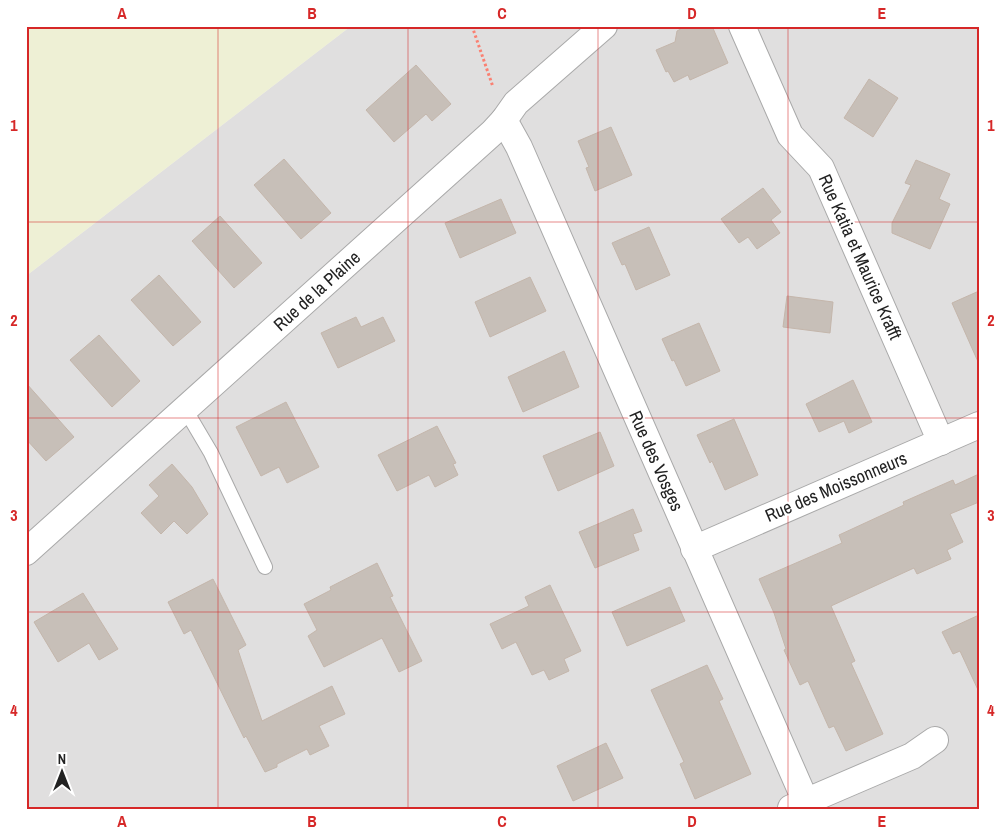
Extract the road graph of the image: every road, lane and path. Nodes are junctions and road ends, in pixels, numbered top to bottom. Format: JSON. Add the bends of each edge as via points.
{"nodes":[{"id":1,"x":472,"y":26,"type":"edge"},
{"id":2,"x":604,"y":26,"type":"edge"},
{"id":3,"x":742,"y":26,"type":"edge"},
{"id":4,"x":504,"y":120,"type":"junction"},
{"id":5,"x":185,"y":409,"type":"junction"},
{"id":6,"x":979,"y":425,"type":"edge"},
{"id":7,"x":941,"y":442,"type":"junction"},
{"id":8,"x":694,"y":549,"type":"junction"},
{"id":9,"x":26,"y":552,"type":"edge"},
{"id":10,"x":265,"y":567,"type":"dead end"},
{"id":11,"x":935,"y":740,"type":"dead end"},
{"id":12,"x":802,"y":806,"type":"edge"}],
"edges":[{"from":1,"to":4,"type":"path"},
{"from":2,"to":4,"type":"street","name":"Rue de la Plaine","via":[[516,103]]},
{"from":3,"to":7,"type":"street","name":"Rue Katia et Maurice Krafft","via":[[790,135],[821,168]]},
{"from":4,"to":5,"type":"street","name":"Rue de la Plaine"},
{"from":4,"to":8,"type":"street","name":"Rue des Vosges","via":[[519,147]]},
{"from":5,"to":9,"type":"street","name":"Rue de la Plaine"},
{"from":5,"to":10,"type":"lane","via":[[211,453]]},
{"from":6,"to":7,"type":"street","name":"Rue des Moissonneurs"},
{"from":7,"to":8,"type":"street","name":"Rue des Moissonneurs"},
{"from":8,"to":12,"type":"street","name":"Rue des Vosges"},
{"from":11,"to":12,"type":"street","name":"Rue des Vosges","via":[[912,756]]}]}
